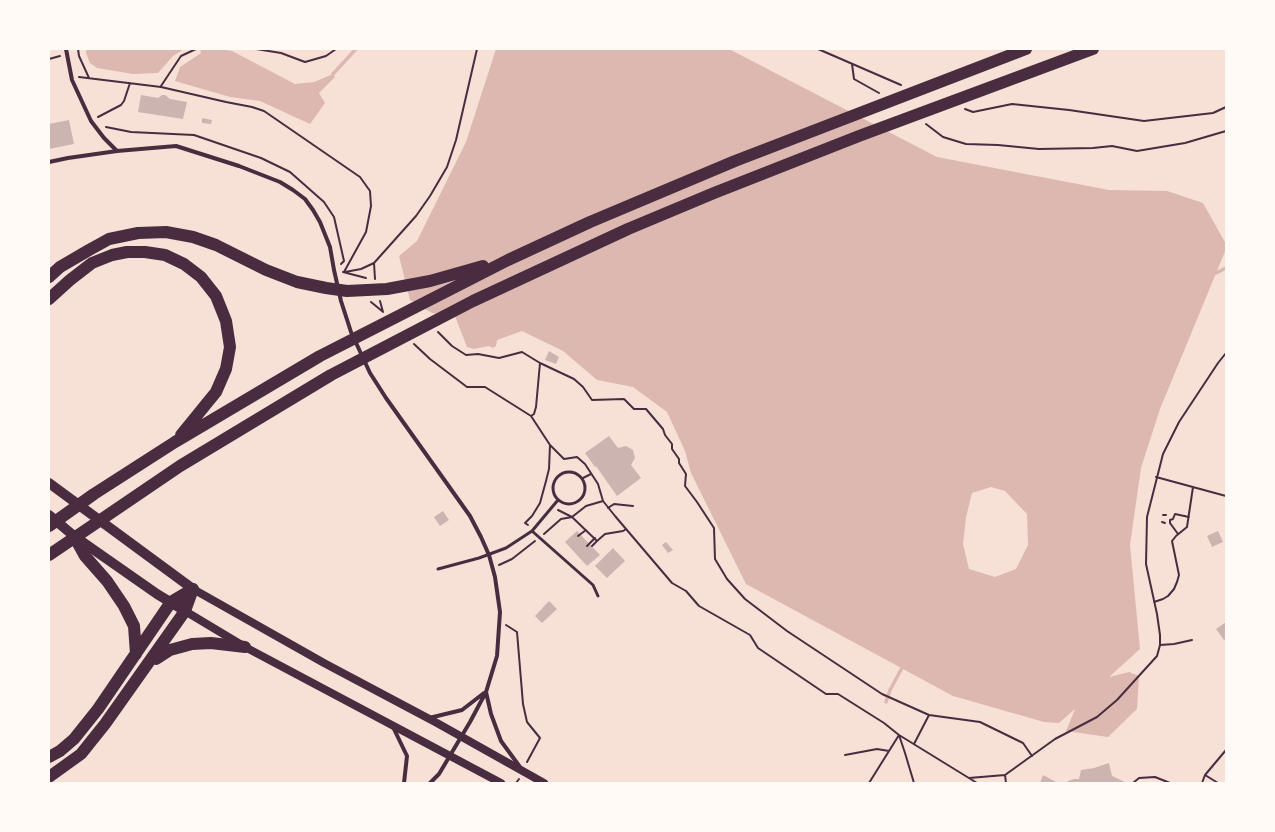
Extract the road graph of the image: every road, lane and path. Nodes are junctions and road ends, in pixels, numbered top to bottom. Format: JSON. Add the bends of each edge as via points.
{"nodes":[{"id":1,"x":78,"y":49,"type":"edge"},
{"id":2,"x":196,"y":49,"type":"edge"},
{"id":3,"x":256,"y":49,"type":"edge"},
{"id":4,"x":336,"y":49,"type":"edge"},
{"id":5,"x":477,"y":49,"type":"edge"},
{"id":6,"x":818,"y":49,"type":"edge"},
{"id":7,"x":1026,"y":49,"type":"edge"},
{"id":8,"x":1093,"y":49,"type":"edge"},
{"id":9,"x":66,"y":52,"type":"edge"},
{"id":10,"x":49,"y":59,"type":"edge"},
{"id":11,"x":852,"y":64,"type":"junction"},
{"id":12,"x":130,"y":83,"type":"junction"},
{"id":13,"x":904,"y":86,"type":"dead end"},
{"id":14,"x":161,"y":87,"type":"junction"},
{"id":15,"x":883,"y":95,"type":"dead end"},
{"id":16,"x":958,"y":106,"type":"dead end"},
{"id":17,"x":1226,"y":107,"type":"edge"},
{"id":18,"x":921,"y":120,"type":"dead end"},
{"id":19,"x":91,"y":122,"type":"junction"},
{"id":20,"x":1226,"y":131,"type":"edge"},
{"id":21,"x":117,"y":151,"type":"junction"},
{"id":22,"x":49,"y":162,"type":"edge"},
{"id":23,"x":508,"y":260,"type":"junction"},
{"id":24,"x":374,"y":262,"type":"junction"},
{"id":25,"x":49,"y":277,"type":"edge"},
{"id":26,"x":375,"y":280,"type":"dead end"},
{"id":27,"x":49,"y":299,"type":"edge"},
{"id":28,"x":380,"y":299,"type":"dead end"},
{"id":29,"x":383,"y":312,"type":"dead end"},
{"id":30,"x":414,"y":343,"type":"dead end"},
{"id":31,"x":1226,"y":353,"type":"edge"},
{"id":32,"x":531,"y":416,"type":"junction"},
{"id":33,"x":175,"y":442,"type":"junction"},
{"id":34,"x":550,"y":445,"type":"junction"},
{"id":35,"x":591,"y":474,"type":"junction"},
{"id":36,"x":1156,"y":477,"type":"junction"},
{"id":37,"x":583,"y":478,"type":"junction"},
{"id":38,"x":49,"y":483,"type":"edge"},
{"id":39,"x":1193,"y":487,"type":"junction"},
{"id":40,"x":1226,"y":496,"type":"edge"},
{"id":41,"x":558,"y":500,"type":"junction"},
{"id":42,"x":603,"y":501,"type":"junction"},
{"id":43,"x":633,"y":506,"type":"dead end"},
{"id":44,"x":552,"y":507,"type":"junction"},
{"id":45,"x":608,"y":508,"type":"junction"},
{"id":46,"x":49,"y":516,"type":"edge"},
{"id":47,"x":572,"y":517,"type":"junction"},
{"id":48,"x":1189,"y":517,"type":"junction"},
{"id":49,"x":49,"y":526,"type":"edge"},
{"id":50,"x":626,"y":529,"type":"junction"},
{"id":51,"x":586,"y":530,"type":"junction"},
{"id":52,"x":532,"y":531,"type":"junction"},
{"id":53,"x":1178,"y":534,"type":"junction"},
{"id":54,"x":74,"y":536,"type":"junction"},
{"id":55,"x":578,"y":536,"type":"dead end"},
{"id":56,"x":540,"y":537,"type":"junction"},
{"id":57,"x":595,"y":538,"type":"junction"},
{"id":58,"x":598,"y":541,"type":"junction"},
{"id":59,"x":587,"y":546,"type":"dead end"},
{"id":60,"x":592,"y":546,"type":"dead end"},
{"id":61,"x":49,"y":555,"type":"edge"},
{"id":62,"x":489,"y":555,"type":"junction"},
{"id":63,"x":492,"y":568,"type":"junction"},
{"id":64,"x":438,"y":569,"type":"dead end"},
{"id":65,"x":193,"y":589,"type":"junction"},
{"id":66,"x":598,"y":596,"type":"dead end"},
{"id":67,"x":171,"y":602,"type":"junction"},
{"id":68,"x":1154,"y":602,"type":"junction"},
{"id":69,"x":185,"y":611,"type":"junction"},
{"id":70,"x":500,"y":622,"type":"junction"},
{"id":71,"x":1192,"y":640,"type":"dead end"},
{"id":72,"x":1160,"y":645,"type":"junction"},
{"id":73,"x":245,"y":647,"type":"junction"},
{"id":74,"x":136,"y":654,"type":"junction"},
{"id":75,"x":148,"y":664,"type":"junction"},
{"id":76,"x":486,"y":692,"type":"junction"},
{"id":77,"x":929,"y":715,"type":"junction"},
{"id":78,"x":428,"y":718,"type":"junction"},
{"id":79,"x":392,"y":725,"type":"junction"},
{"id":80,"x":898,"y":735,"type":"junction"},
{"id":81,"x":462,"y":737,"type":"junction"},
{"id":82,"x":914,"y":744,"type":"junction"},
{"id":83,"x":533,"y":750,"type":"dead end"},
{"id":84,"x":1226,"y":750,"type":"edge"},
{"id":85,"x":889,"y":751,"type":"junction"},
{"id":86,"x":845,"y":755,"type":"dead end"},
{"id":87,"x":451,"y":756,"type":"junction"},
{"id":88,"x":1032,"y":756,"type":"junction"},
{"id":89,"x":49,"y":757,"type":"edge"},
{"id":90,"x":524,"y":772,"type":"junction"},
{"id":91,"x":1005,"y":775,"type":"junction"},
{"id":92,"x":1205,"y":775,"type":"junction"},
{"id":93,"x":49,"y":777,"type":"edge"},
{"id":94,"x":968,"y":778,"type":"junction"},
{"id":95,"x":404,"y":783,"type":"edge"},
{"id":96,"x":430,"y":783,"type":"edge"},
{"id":97,"x":501,"y":783,"type":"edge"},
{"id":98,"x":544,"y":783,"type":"edge"},
{"id":99,"x":869,"y":783,"type":"edge"},
{"id":100,"x":914,"y":783,"type":"edge"},
{"id":101,"x":977,"y":783,"type":"edge"},
{"id":102,"x":1006,"y":783,"type":"edge"},
{"id":103,"x":1133,"y":783,"type":"edge"},
{"id":104,"x":1170,"y":783,"type":"edge"},
{"id":105,"x":1202,"y":783,"type":"edge"},
{"id":106,"x":1218,"y":783,"type":"edge"}],
"edges":[{"from":1,"to":12,"type":"path","via":[[89,78]]},
{"from":2,"to":14,"type":"path","via":[[181,56]]},
{"from":3,"to":4,"type":"path","via":[[281,53],[305,62],[326,56]]},
{"from":5,"to":24,"type":"path","via":[[456,140],[447,167],[416,216]]},
{"from":6,"to":11,"type":"path"},
{"from":7,"to":23,"type":"highway","via":[[735,161],[590,222]]},
{"from":8,"to":61,"type":"highway","via":[[714,193],[628,229],[473,301],[331,375],[180,466]]},
{"from":9,"to":10,"type":"path"},
{"from":9,"to":19,"type":"street","via":[[72,80]]},
{"from":11,"to":13,"type":"path"},
{"from":11,"to":15,"type":"path","via":[[854,79]]},
{"from":12,"to":14,"type":"path"},
{"from":12,"to":19,"type":"path","via":[[121,105]]},
{"from":14,"to":24,"type":"path","via":[[264,111],[360,178],[370,191],[371,206],[366,232],[344,272],[361,269]]},
{"from":16,"to":17,"type":"path","via":[[973,112],[1012,104],[1144,121],[1212,113]]},
{"from":18,"to":20,"type":"path","via":[[943,137],[966,144],[1039,149],[1112,146],[1136,151],[1184,143]]},
{"from":19,"to":21,"type":"street"},
{"from":21,"to":22,"type":"street"},
{"from":21,"to":62,"type":"street","via":[[176,146],[266,177],[305,199],[320,222],[330,247],[339,293],[351,332],[370,373],[470,516]]},
{"from":23,"to":25,"type":"highway","via":[[430,281],[387,289],[347,291],[297,282],[193,237],[166,232],[138,233],[110,239],[60,267]]},
{"from":23,"to":33,"type":"highway","via":[[320,356]]},
{"from":24,"to":26,"type":"path"},
{"from":27,"to":33,"type":"highway","via":[[92,263],[127,252],[165,255],[184,264],[201,278],[216,296],[226,321],[229,354],[226,369],[216,392]]},
{"from":28,"to":29,"type":"path"},
{"from":30,"to":32,"type":"path","via":[[430,359],[467,387],[485,387]]},
{"from":31,"to":36,"type":"path","via":[[1179,422],[1163,454]]},
{"from":32,"to":34,"type":"path"},
{"from":32,"to":77,"type":"path","via":[[536,407],[540,364],[574,379],[592,400],[624,399],[634,409],[646,409],[672,444],[672,449],[686,474],[685,486],[714,528],[715,559],[727,579],[745,599],[787,631],[882,694]]},
{"from":33,"to":49,"type":"highway"},
{"from":34,"to":35,"type":"path","via":[[564,459],[577,457]]},
{"from":34,"to":52,"type":"path","via":[[549,469],[540,503],[525,523]]},
{"from":35,"to":37,"type":"path"},
{"from":35,"to":42,"type":"path","via":[[598,484]]},
{"from":36,"to":39,"type":"path"},
{"from":36,"to":68,"type":"path","via":[[1147,516],[1146,542],[1146,564]]},
{"from":37,"to":41,"type":"lane","via":[[586,490],[580,501],[570,504]]},
{"from":37,"to":41,"type":"lane","via":[[576,472],[561,473],[553,487]]},
{"from":38,"to":65,"type":"main road"},
{"from":39,"to":40,"type":"path"},
{"from":39,"to":48,"type":"path"},
{"from":41,"to":44,"type":"lane"},
{"from":42,"to":45,"type":"path"},
{"from":42,"to":47,"type":"path","via":[[586,506]]},
{"from":43,"to":45,"type":"path","via":[[614,504]]},
{"from":44,"to":47,"type":"path"},
{"from":44,"to":52,"type":"lane"},
{"from":45,"to":50,"type":"path"},
{"from":46,"to":54,"type":"main road"},
{"from":47,"to":51,"type":"path"},
{"from":47,"to":56,"type":"path","via":[[561,519]]},
{"from":48,"to":53,"type":"path","via":[[1187,527]]},
{"from":48,"to":53,"type":"path","via":[[1175,514],[1170,520]]},
{"from":50,"to":58,"type":"path","via":[[606,534]]},
{"from":50,"to":80,"type":"path","via":[[672,583],[686,591],[699,606],[750,635],[758,648],[826,694],[838,694],[884,723]]},
{"from":51,"to":55,"type":"path"},
{"from":51,"to":57,"type":"path"},
{"from":52,"to":56,"type":"lane"},
{"from":52,"to":62,"type":"lane","via":[[506,548]]},
{"from":53,"to":68,"type":"path","via":[[1173,538],[1172,544],[1178,582],[1168,596]]},
{"from":54,"to":67,"type":"main road"},
{"from":54,"to":74,"type":"highway","via":[[85,556],[124,606],[134,626]]},
{"from":56,"to":63,"type":"path","via":[[512,559]]},
{"from":56,"to":66,"type":"lane","via":[[593,585]]},
{"from":57,"to":58,"type":"path"},
{"from":57,"to":59,"type":"path"},
{"from":58,"to":60,"type":"path"},
{"from":62,"to":63,"type":"street"},
{"from":62,"to":64,"type":"lane"},
{"from":63,"to":70,"type":"street"},
{"from":65,"to":67,"type":"highway"},
{"from":65,"to":69,"type":"highway"},
{"from":65,"to":78,"type":"main road"},
{"from":67,"to":69,"type":"main road"},
{"from":67,"to":74,"type":"highway"},
{"from":68,"to":72,"type":"path"},
{"from":69,"to":73,"type":"main road"},
{"from":69,"to":75,"type":"highway"},
{"from":70,"to":76,"type":"street","via":[[497,656]]},
{"from":70,"to":83,"type":"path","via":[[516,632],[527,722],[540,738]]},
{"from":71,"to":72,"type":"path"},
{"from":72,"to":88,"type":"path","via":[[1157,656],[1117,700],[1097,717],[1056,739]]},
{"from":73,"to":75,"type":"highway","via":[[211,643],[192,644],[170,650]]},
{"from":73,"to":79,"type":"main road"},
{"from":74,"to":89,"type":"highway","via":[[74,740]]},
{"from":75,"to":93,"type":"highway","via":[[106,724],[81,754]]},
{"from":76,"to":78,"type":"street","via":[[462,710]]},
{"from":76,"to":81,"type":"street"},
{"from":76,"to":90,"type":"street","via":[[490,714],[501,741]]},
{"from":77,"to":82,"type":"path"},
{"from":77,"to":88,"type":"path","via":[[980,722],[1023,743]]},
{"from":78,"to":81,"type":"main road"},
{"from":79,"to":87,"type":"main road"},
{"from":79,"to":95,"type":"street","via":[[407,756]]},
{"from":80,"to":82,"type":"path"},
{"from":80,"to":85,"type":"path"},
{"from":80,"to":100,"type":"path"},
{"from":81,"to":87,"type":"street"},
{"from":81,"to":90,"type":"main road"},
{"from":82,"to":94,"type":"path"},
{"from":84,"to":92,"type":"path"},
{"from":85,"to":86,"type":"path","via":[[877,749]]},
{"from":85,"to":99,"type":"path"},
{"from":87,"to":96,"type":"street"},
{"from":87,"to":97,"type":"main road"},
{"from":88,"to":91,"type":"path"},
{"from":90,"to":98,"type":"main road"},
{"from":91,"to":94,"type":"path"},
{"from":91,"to":102,"type":"path"},
{"from":92,"to":105,"type":"path"},
{"from":92,"to":106,"type":"path"},
{"from":94,"to":101,"type":"path"},
{"from":103,"to":104,"type":"path","via":[[1139,778],[1156,777]]}]}
